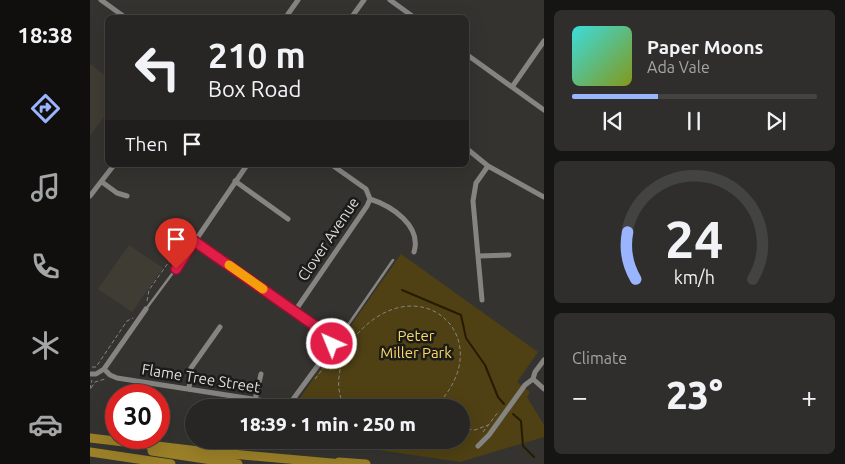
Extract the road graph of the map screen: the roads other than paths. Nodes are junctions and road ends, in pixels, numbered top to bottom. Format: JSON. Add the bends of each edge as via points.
{"nodes":[{"id":1,"x":101,"y":0,"type":"edge"},
{"id":2,"x":298,"y":0,"type":"edge"},
{"id":3,"x":364,"y":0,"type":"edge"},
{"id":4,"x":390,"y":0,"type":"edge"},
{"id":5,"x":288,"y":14,"type":"dead end"},
{"id":6,"x":122,"y":15,"type":"edge"},
{"id":7,"x":353,"y":15,"type":"edge"},
{"id":8,"x":411,"y":15,"type":"edge"},
{"id":9,"x":544,"y":41,"type":"edge"},
{"id":10,"x":469,"y":56,"type":"edge"},
{"id":11,"x":512,"y":87,"type":"junction"},
{"id":12,"x":544,"y":110,"type":"edge"},
{"id":13,"x":469,"y":150,"type":"edge"},
{"id":14,"x":488,"y":166,"type":"junction"},
{"id":15,"x":113,"y":167,"type":"edge"},
{"id":16,"x":246,"y":167,"type":"edge"},
{"id":17,"x":335,"y":167,"type":"edge"},
{"id":18,"x":235,"y":181,"type":"junction"},
{"id":19,"x":102,"y":182,"type":"junction"},
{"id":20,"x":90,"y":196,"type":"edge"},
{"id":21,"x":127,"y":196,"type":"dead end"},
{"id":22,"x":544,"y":197,"type":"edge"},
{"id":23,"x":370,"y":199,"type":"junction"},
{"id":24,"x":288,"y":218,"type":"dead end"},
{"id":25,"x":194,"y":241,"type":"junction"},
{"id":26,"x":414,"y":252,"type":"dead end"},
{"id":27,"x":509,"y":254,"type":"dead end"},
{"id":28,"x":479,"y":256,"type":"junction"},
{"id":29,"x":393,"y":260,"type":"dead end"},
{"id":30,"x":176,"y":269,"type":"joint"},
{"id":31,"x":482,"y":300,"type":"dead end"},
{"id":32,"x":146,"y":309,"type":"joint"},
{"id":33,"x":295,"y":311,"type":"junction"},
{"id":34,"x":220,"y":327,"type":"dead end"},
{"id":35,"x":332,"y":342,"type":"junction"},
{"id":36,"x":544,"y":360,"type":"edge"},
{"id":37,"x":104,"y":369,"type":"junction"},
{"id":38,"x":90,"y":374,"type":"edge"},
{"id":39,"x":261,"y":374,"type":"dead end"},
{"id":40,"x":533,"y":379,"type":"junction"},
{"id":41,"x":189,"y":389,"type":"junction"},
{"id":42,"x":544,"y":389,"type":"edge"},
{"id":43,"x":249,"y":399,"type":"edge"},
{"id":44,"x":255,"y":399,"type":"edge"},
{"id":45,"x":292,"y":399,"type":"edge"},
{"id":46,"x":90,"y":439,"type":"edge"},
{"id":47,"x":478,"y":446,"type":"dead end"},
{"id":48,"x":90,"y":452,"type":"edge"},
{"id":49,"x":292,"y":459,"type":"junction"},
{"id":50,"x":171,"y":464,"type":"edge"},
{"id":51,"x":238,"y":464,"type":"edge"},
{"id":52,"x":343,"y":464,"type":"edge"},
{"id":53,"x":366,"y":464,"type":"edge"}],
"edges":[{"from":1,"to":6,"type":"street"},
{"from":2,"to":5,"type":"street"},
{"from":3,"to":7,"type":"street"},
{"from":4,"to":8,"type":"street"},
{"from":9,"to":11,"type":"street"},
{"from":10,"to":11,"type":"street"},
{"from":11,"to":12,"type":"street"},
{"from":13,"to":14,"type":"street"},
{"from":14,"to":22,"type":"street"},
{"from":14,"to":28,"type":"street","via":[[478,177],[474,191]]},
{"from":15,"to":19,"type":"street"},
{"from":16,"to":18,"type":"street"},
{"from":17,"to":23,"type":"street","name":"Clover Avenue","via":[[366,189]]},
{"from":18,"to":24,"type":"street"},
{"from":18,"to":25,"type":"street"},
{"from":19,"to":20,"type":"street"},
{"from":19,"to":21,"type":"street"},
{"from":23,"to":26,"type":"street","via":[[404,219],[417,242]]},
{"from":23,"to":33,"type":"street","name":"Clover Avenue"},
{"from":25,"to":30,"type":"street"},
{"from":25,"to":33,"type":"street"},
{"from":27,"to":28,"type":"street"},
{"from":28,"to":31,"type":"street"},
{"from":29,"to":35,"type":"lane","via":[[348,325]]},
{"from":30,"to":32,"type":"lane"},
{"from":32,"to":37,"type":"street"},
{"from":33,"to":35,"type":"street","via":[[328,335]]},
{"from":34,"to":41,"type":"street","via":[[191,368]]},
{"from":35,"to":45,"type":"street","name":"Flame Tree Street"},
{"from":36,"to":40,"type":"street"},
{"from":37,"to":38,"type":"street"},
{"from":37,"to":41,"type":"street","name":"Flame Tree Street","via":[[117,378]]},
{"from":39,"to":44,"type":"street"},
{"from":40,"to":42,"type":"street"},
{"from":40,"to":47,"type":"street","via":[[523,387],[489,436]]},
{"from":41,"to":43,"type":"street","name":"Flame Tree Street"},
{"from":46,"to":49,"type":"highway"},
{"from":46,"to":51,"type":"highway"},
{"from":48,"to":50,"type":"highway"},
{"from":49,"to":52,"type":"highway"},
{"from":49,"to":53,"type":"highway"}]}
